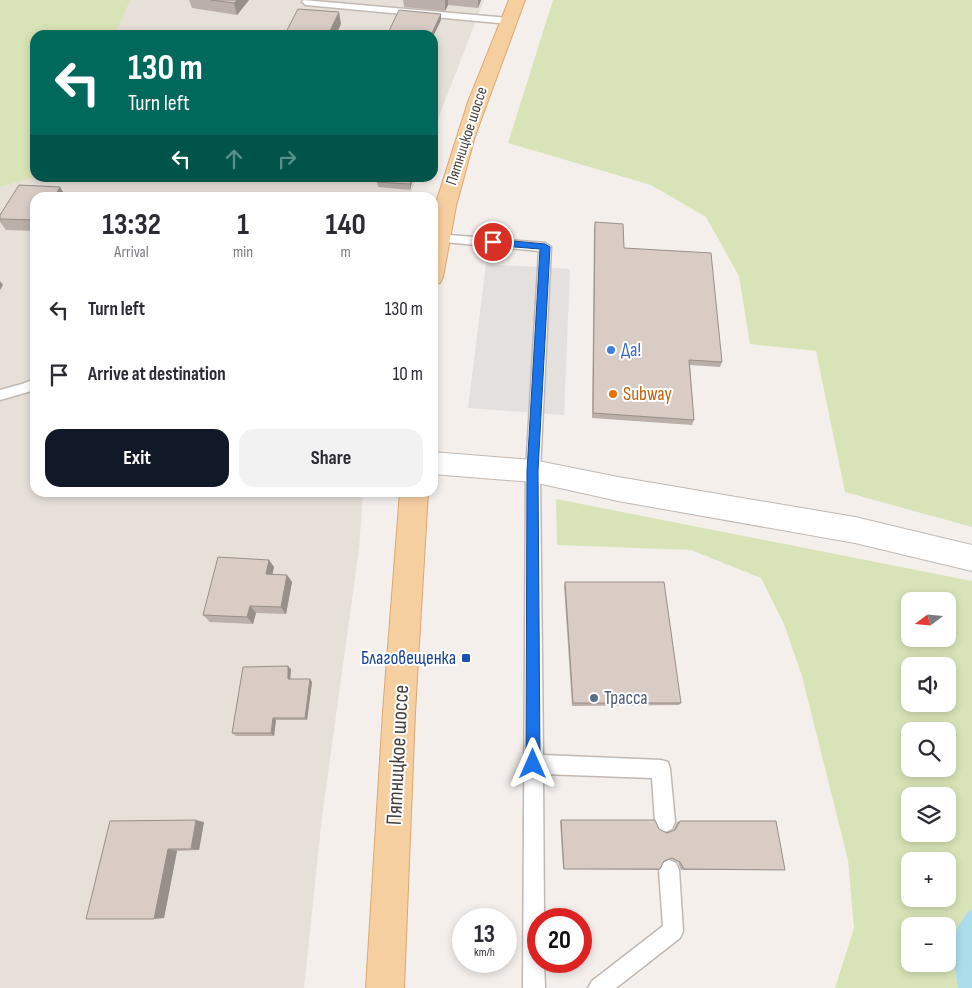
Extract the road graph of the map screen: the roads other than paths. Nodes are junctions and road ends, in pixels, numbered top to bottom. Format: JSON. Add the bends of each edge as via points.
{"nodes":[{"id":1,"x":517,"y":0,"type":"edge"},
{"id":2,"x":306,"y":2,"type":"dead end"},
{"id":3,"x":509,"y":21,"type":"junction"},
{"id":4,"x":438,"y":238,"type":"joint"},
{"id":5,"x":30,"y":386,"type":"edge"},
{"id":6,"x":0,"y":395,"type":"edge"},
{"id":7,"x":438,"y":463,"type":"edge"},
{"id":8,"x":533,"y":471,"type":"junction"},
{"id":9,"x":414,"y":497,"type":"edge"},
{"id":10,"x":972,"y":558,"type":"edge"},
{"id":11,"x":533,"y":764,"type":"junction"},
{"id":12,"x":665,"y":822,"type":"dead end"},
{"id":13,"x":669,"y":870,"type":"dead end"},
{"id":14,"x":385,"y":988,"type":"edge"},
{"id":15,"x":534,"y":988,"type":"edge"},
{"id":16,"x":599,"y":988,"type":"edge"}],
"edges":[{"from":1,"to":3,"type":"main road","name":"Пятницкое шоссе"},
{"from":2,"to":3,"type":"lane"},
{"from":3,"to":4,"type":"main road","name":"Пятницкое шоссе","via":[[480,93],[445,202]]},
{"from":4,"to":8,"type":"lane","via":[[545,247]]},
{"from":5,"to":6,"type":"lane"},
{"from":7,"to":8,"type":"street"},
{"from":8,"to":10,"type":"street","via":[[855,530]]},
{"from":8,"to":11,"type":"lane"},
{"from":9,"to":14,"type":"main road","name":"Пятницкое шоссе"},
{"from":11,"to":12,"type":"lane","via":[[661,769]]},
{"from":11,"to":15,"type":"lane"},
{"from":13,"to":16,"type":"lane","via":[[674,930]]}]}
